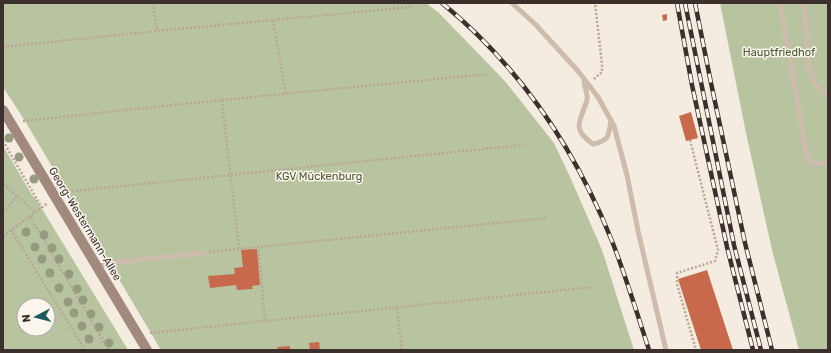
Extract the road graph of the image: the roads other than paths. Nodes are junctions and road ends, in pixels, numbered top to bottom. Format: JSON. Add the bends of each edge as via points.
{"nodes":[{"id":1,"x":512,"y":3,"type":"edge"},
{"id":2,"x":780,"y":3,"type":"edge"},
{"id":3,"x":804,"y":3,"type":"edge"},
{"id":4,"x":584,"y":79,"type":"junction"},
{"id":5,"x":828,"y":94,"type":"edge"},
{"id":6,"x":3,"y":110,"type":"edge"},
{"id":7,"x":611,"y":120,"type":"junction"},
{"id":8,"x":828,"y":164,"type":"edge"},
{"id":9,"x":203,"y":253,"type":"road end"},
{"id":10,"x":97,"y":267,"type":"junction"},
{"id":11,"x":147,"y":350,"type":"edge"},
{"id":12,"x":666,"y":350,"type":"edge"}],
"edges":[{"from":1,"to":4,"type":"lane","via":[[536,25]]},
{"from":2,"to":8,"type":"lane","via":[[807,158],[812,164]]},
{"from":3,"to":5,"type":"lane","via":[[812,80],[819,89]]},
{"from":4,"to":7,"type":"lane"},
{"from":4,"to":7,"type":"lane","via":[[588,99],[580,116],[579,128],[584,137],[593,144],[602,142],[609,136]]},
{"from":6,"to":10,"type":"street","name":"Georg-Westermann-Allee"},
{"from":7,"to":12,"type":"lane","via":[[627,175]]},
{"from":9,"to":10,"type":"lane","via":[[109,263]]},
{"from":10,"to":11,"type":"street","name":"Georg-Westermann-Allee"}]}
